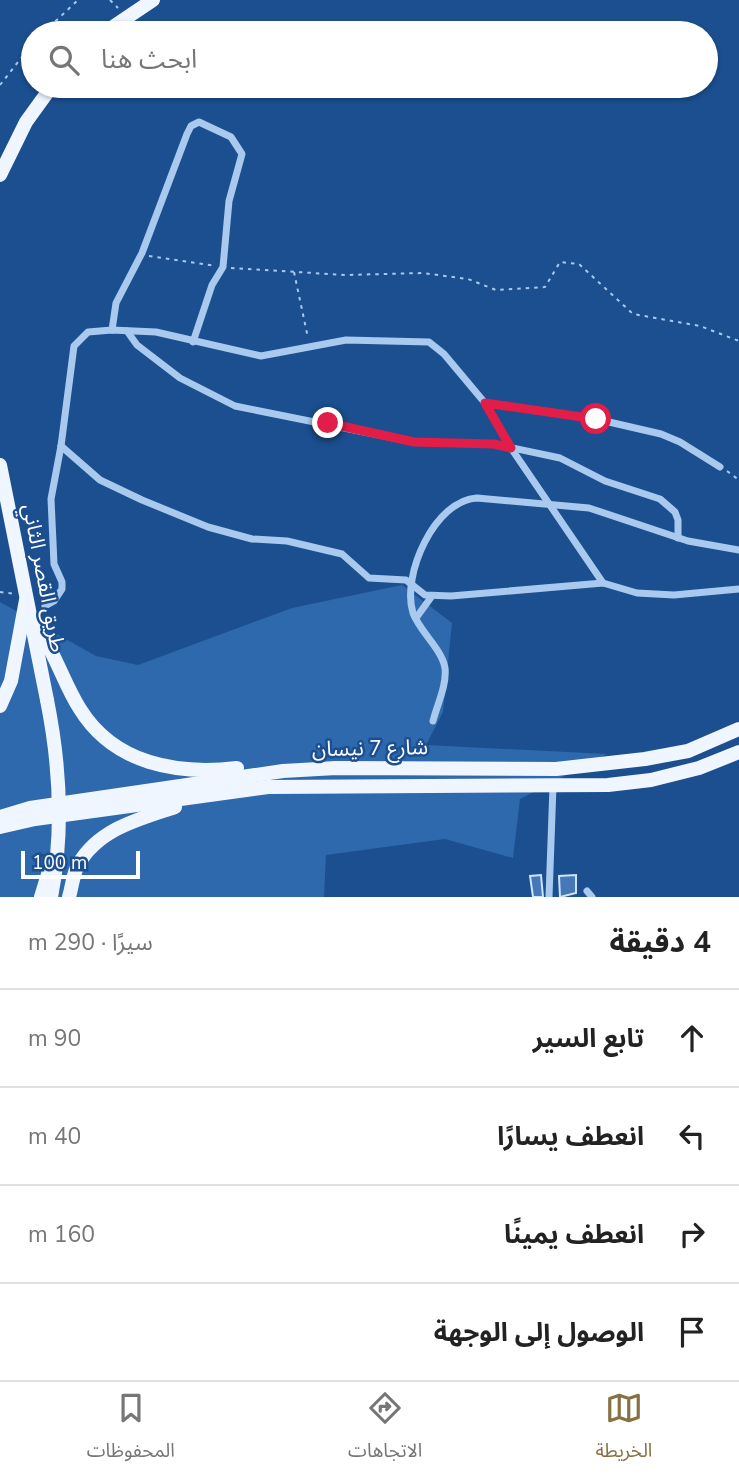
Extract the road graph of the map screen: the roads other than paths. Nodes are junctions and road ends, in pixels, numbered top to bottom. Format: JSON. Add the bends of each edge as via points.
{"nodes":[{"id":1,"x":153,"y":0,"type":"edge"},
{"id":2,"x":120,"y":21,"type":"edge"},
{"id":3,"x":43,"y":98,"type":"edge"},
{"id":4,"x":0,"y":174,"type":"edge"},
{"id":5,"x":112,"y":330,"type":"junction"},
{"id":6,"x":127,"y":331,"type":"junction"},
{"id":7,"x":193,"y":342,"type":"junction"},
{"id":8,"x":485,"y":403,"type":"junction"},
{"id":9,"x":61,"y":446,"type":"junction"},
{"id":10,"x":511,"y":448,"type":"junction"},
{"id":11,"x":0,"y":465,"type":"edge"},
{"id":12,"x":720,"y":467,"type":"road end"},
{"id":13,"x":549,"y":504,"type":"junction"},
{"id":14,"x":678,"y":538,"type":"junction"},
{"id":15,"x":739,"y":550,"type":"edge"},
{"id":16,"x":411,"y":583,"type":"junction"},
{"id":17,"x":603,"y":583,"type":"junction"},
{"id":18,"x":739,"y":589,"type":"edge"},
{"id":19,"x":27,"y":595,"type":"junction"},
{"id":20,"x":432,"y":596,"type":"junction"},
{"id":21,"x":45,"y":606,"type":"dead end"},
{"id":22,"x":415,"y":618,"type":"junction"},
{"id":23,"x":33,"y":624,"type":"junction"},
{"id":24,"x":0,"y":706,"type":"edge"},
{"id":25,"x":433,"y":721,"type":"dead end"},
{"id":26,"x":739,"y":729,"type":"edge"},
{"id":27,"x":739,"y":752,"type":"edge"},
{"id":28,"x":336,"y":768,"type":"junction"},
{"id":29,"x":552,"y":786,"type":"junction"},
{"id":30,"x":202,"y":796,"type":"junction"},
{"id":31,"x":3,"y":825,"type":"edge"},
{"id":32,"x":45,"y":896,"type":"edge"},
{"id":33,"x":69,"y":897,"type":"edge"},
{"id":34,"x":549,"y":897,"type":"edge"}],
"edges":[{"from":1,"to":2,"type":"main road"},
{"from":3,"to":4,"type":"main road"},
{"from":5,"to":6,"type":"street"},
{"from":5,"to":7,"type":"street","via":[[116,303],[142,253],[187,134],[200,122],[231,136],[242,153],[229,201],[223,267],[212,285]]},
{"from":5,"to":9,"type":"street","via":[[88,332],[74,346]]},
{"from":6,"to":7,"type":"street","via":[[156,332]]},
{"from":6,"to":10,"type":"street","via":[[137,345],[180,378],[235,406],[414,442]]},
{"from":7,"to":8,"type":"street","via":[[253,355],[346,340],[429,342]]},
{"from":8,"to":10,"type":"street"},
{"from":8,"to":12,"type":"street","via":[[661,434]]},
{"from":9,"to":16,"type":"street","via":[[100,480],[208,527],[342,554],[369,579]]},
{"from":9,"to":21,"type":"street","via":[[50,519],[54,564],[62,589]]},
{"from":10,"to":13,"type":"street"},
{"from":10,"to":14,"type":"street","via":[[553,456],[605,481],[660,499],[678,520]]},
{"from":11,"to":19,"type":"main road","name":"طريق القصر الثاني"},
{"from":13,"to":14,"type":"street","via":[[589,508]]},
{"from":13,"to":16,"type":"street","via":[[477,498],[452,506],[426,540]]},
{"from":13,"to":17,"type":"street"},
{"from":14,"to":15,"type":"street"},
{"from":16,"to":20,"type":"street"},
{"from":16,"to":22,"type":"street"},
{"from":17,"to":18,"type":"street","via":[[637,593],[674,596]]},
{"from":17,"to":20,"type":"street"},
{"from":19,"to":23,"type":"main road","name":"طريق القصر الثاني"},
{"from":19,"to":24,"type":"main road","via":[[11,681]]},
{"from":20,"to":22,"type":"street"},
{"from":22,"to":25,"type":"street","via":[[444,665]]},
{"from":23,"to":28,"type":"main road","via":[[47,640],[80,710],[108,742],[140,760],[204,772],[272,764]]},
{"from":23,"to":32,"type":"main road","name":"طريق القصر الثاني","bridge":true,"via":[[54,736],[60,831]]},
{"from":26,"to":28,"type":"main road","name":"شارع 7 نيسان","via":[[688,751],[556,769]]},
{"from":27,"to":29,"type":"main road","name":"شارع 7 نيسان","via":[[651,780]]},
{"from":28,"to":31,"type":"main road","name":"شارع 7 نيسان","via":[[283,771],[30,808]]},
{"from":29,"to":30,"type":"main road","name":"شارع 7 نيسان","via":[[331,784],[268,786]]},
{"from":29,"to":34,"type":"street"},
{"from":30,"to":31,"type":"main road","name":"شارع 7 نيسان"},
{"from":30,"to":33,"type":"main road","via":[[119,826],[77,866]]}]}
